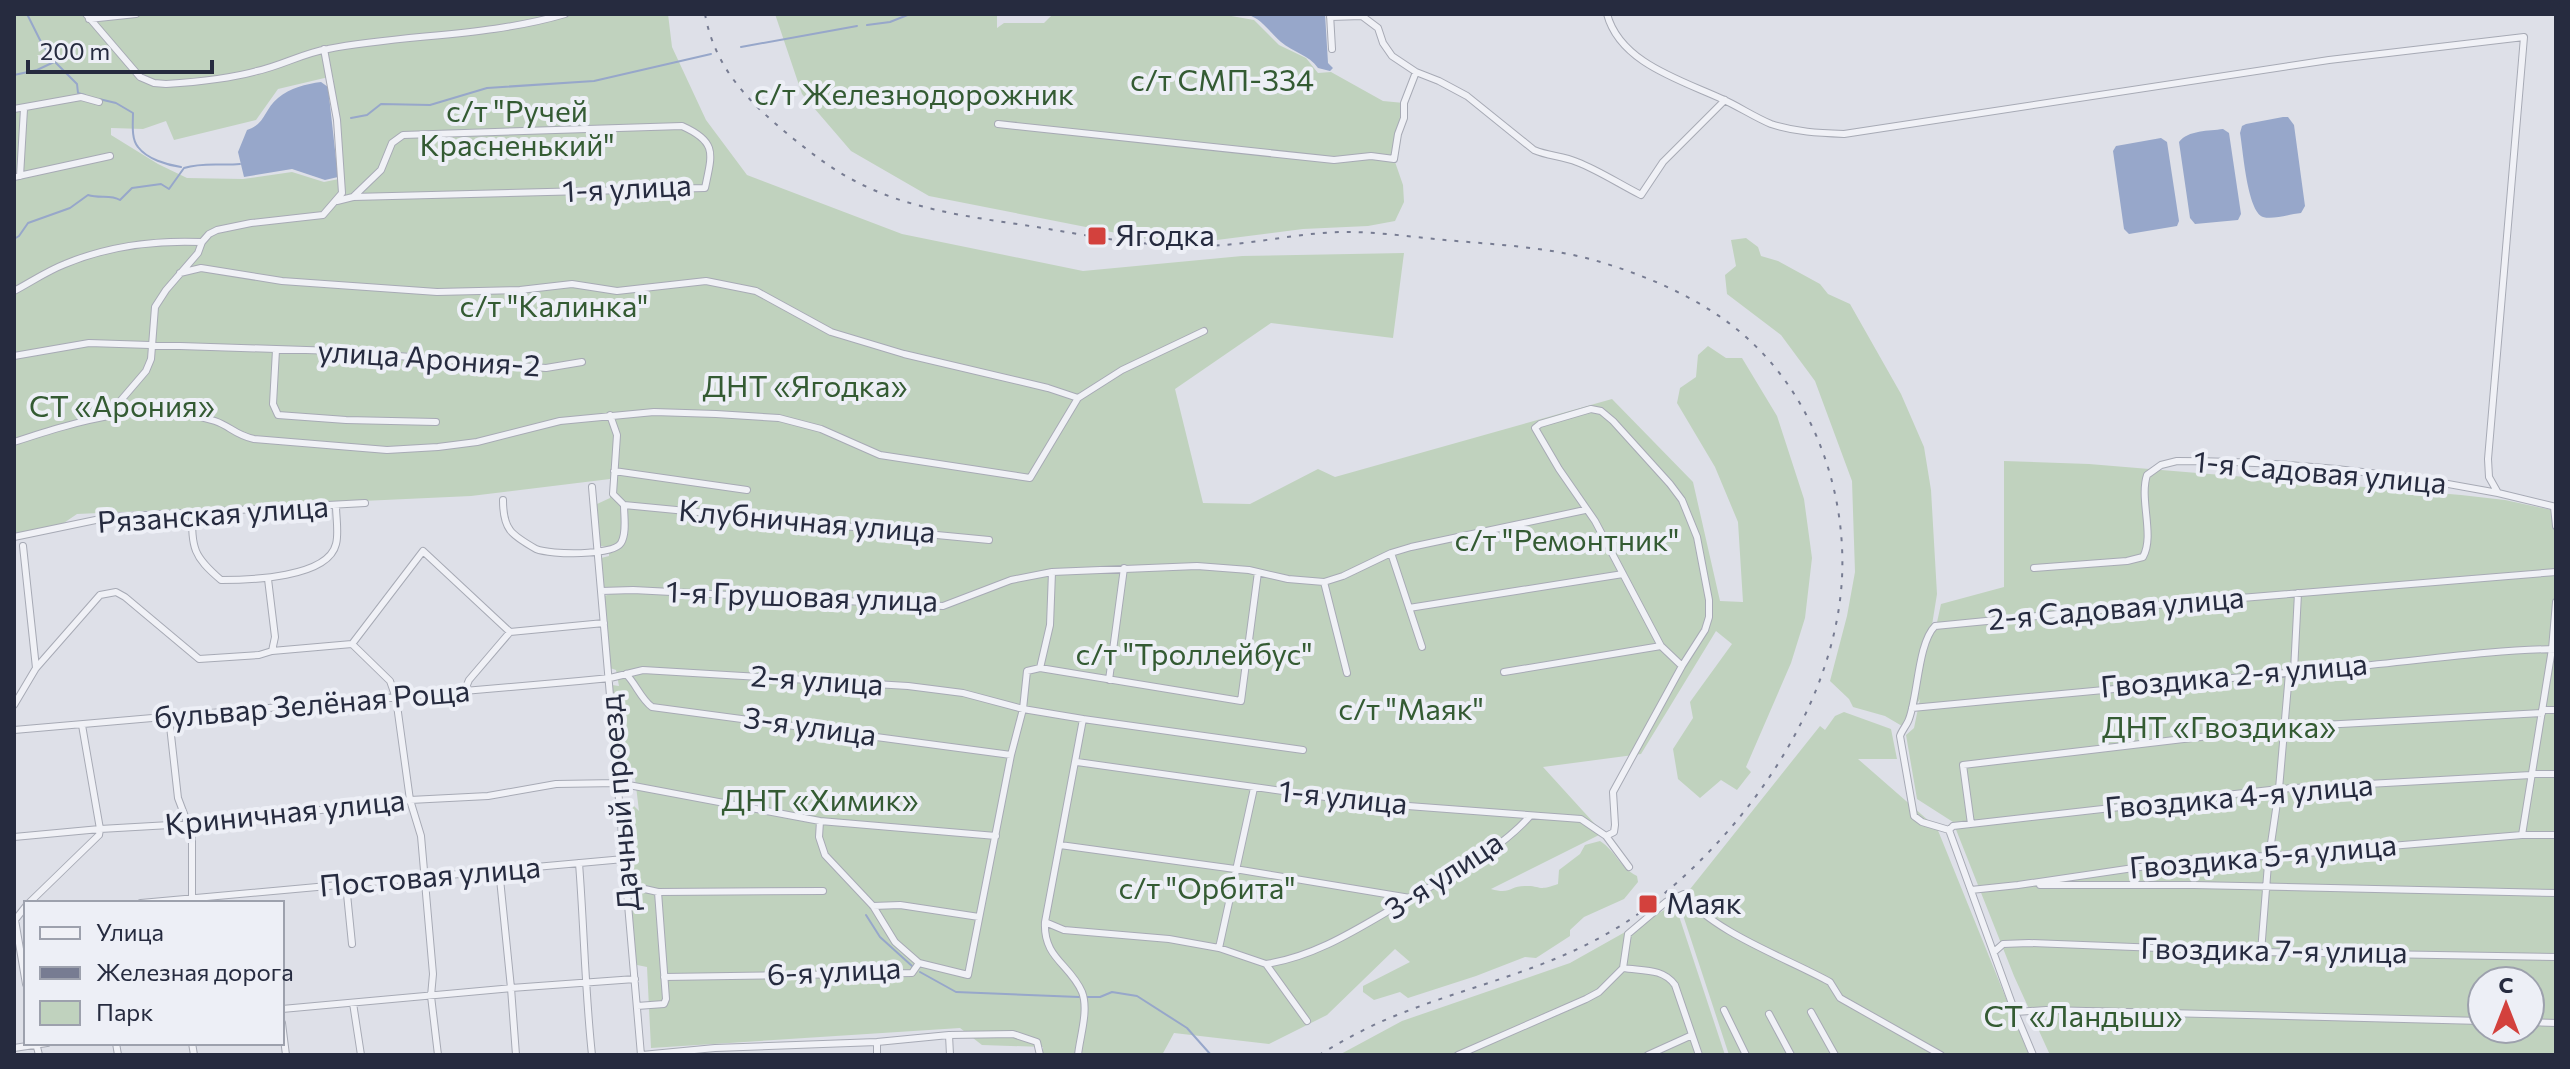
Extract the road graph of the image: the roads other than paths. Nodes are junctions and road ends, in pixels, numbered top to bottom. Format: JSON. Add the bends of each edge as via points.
{"nodes":[{"id":1,"x":136,"y":14,"type":"edge"},
{"id":2,"x":565,"y":14,"type":"edge"},
{"id":3,"x":1607,"y":14,"type":"edge"},
{"id":4,"x":1330,"y":15,"type":"edge"},
{"id":5,"x":87,"y":16,"type":"edge"},
{"id":6,"x":324,"y":49,"type":"junction"},
{"id":7,"x":1332,"y":49,"type":"dead end"},
{"id":8,"x":1416,"y":72,"type":"junction"},
{"id":9,"x":1725,"y":100,"type":"junction"},
{"id":10,"x":99,"y":102,"type":"dead end"},
{"id":11,"x":14,"y":109,"type":"edge"},
{"id":12,"x":24,"y":109,"type":"junction"},
{"id":13,"x":998,"y":124,"type":"dead end"},
{"id":14,"x":110,"y":156,"type":"dead end"},
{"id":15,"x":17,"y":176,"type":"edge"},
{"id":16,"x":353,"y":197,"type":"junction"},
{"id":17,"x":337,"y":201,"type":"junction"},
{"id":18,"x":202,"y":242,"type":"junction"},
{"id":19,"x":180,"y":273,"type":"junction"},
{"id":20,"x":14,"y":291,"type":"edge"},
{"id":21,"x":1204,"y":331,"type":"dead end"},
{"id":22,"x":152,"y":345,"type":"junction"},
{"id":23,"x":276,"y":350,"type":"junction"},
{"id":24,"x":14,"y":356,"type":"edge"},
{"id":25,"x":582,"y":362,"type":"dead end"},
{"id":26,"x":1078,"y":398,"type":"junction"},
{"id":27,"x":610,"y":415,"type":"junction"},
{"id":28,"x":103,"y":416,"type":"junction"},
{"id":29,"x":436,"y":422,"type":"dead end"},
{"id":30,"x":14,"y":442,"type":"edge"},
{"id":31,"x":614,"y":471,"type":"junction"},
{"id":32,"x":592,"y":487,"type":"dead end"},
{"id":33,"x":747,"y":490,"type":"dead end"},
{"id":34,"x":2498,"y":493,"type":"junction"},
{"id":35,"x":503,"y":500,"type":"dead end"},
{"id":36,"x":365,"y":503,"type":"dead end"},
{"id":37,"x":624,"y":505,"type":"junction"},
{"id":38,"x":336,"y":506,"type":"junction"},
{"id":39,"x":2555,"y":507,"type":"edge"},
{"id":40,"x":1585,"y":510,"type":"junction"},
{"id":41,"x":192,"y":512,"type":"junction"},
{"id":42,"x":2556,"y":526,"type":"edge"},
{"id":43,"x":14,"y":537,"type":"edge"},
{"id":44,"x":989,"y":540,"type":"dead end"},
{"id":45,"x":23,"y":546,"type":"dead end"},
{"id":46,"x":596,"y":552,"type":"junction"},
{"id":47,"x":1391,"y":553,"type":"junction"},
{"id":48,"x":1124,"y":568,"type":"junction"},
{"id":49,"x":2034,"y":568,"type":"dead end"},
{"id":50,"x":1052,"y":572,"type":"junction"},
{"id":51,"x":1258,"y":572,"type":"junction"},
{"id":52,"x":2556,"y":572,"type":"edge"},
{"id":53,"x":1623,"y":574,"type":"junction"},
{"id":54,"x":268,"y":579,"type":"junction"},
{"id":55,"x":1324,"y":582,"type":"junction"},
{"id":56,"x":601,"y":591,"type":"junction"},
{"id":57,"x":2298,"y":593,"type":"junction"},
{"id":58,"x":2556,"y":602,"type":"edge"},
{"id":59,"x":1409,"y":608,"type":"junction"},
{"id":60,"x":604,"y":623,"type":"junction"},
{"id":61,"x":510,"y":632,"type":"junction"},
{"id":62,"x":352,"y":644,"type":"junction"},
{"id":63,"x":1661,"y":646,"type":"junction"},
{"id":64,"x":1422,"y":647,"type":"dead end"},
{"id":65,"x":2554,"y":649,"type":"edge"},
{"id":66,"x":272,"y":651,"type":"junction"},
{"id":67,"x":1682,"y":666,"type":"junction"},
{"id":68,"x":36,"y":668,"type":"junction"},
{"id":69,"x":1040,"y":668,"type":"junction"},
{"id":70,"x":1504,"y":672,"type":"dead end"},
{"id":71,"x":2292,"y":672,"type":"junction"},
{"id":72,"x":1347,"y":673,"type":"dead end"},
{"id":73,"x":626,"y":674,"type":"junction"},
{"id":74,"x":610,"y":678,"type":"junction"},
{"id":75,"x":1109,"y":680,"type":"junction"},
{"id":76,"x":464,"y":692,"type":"junction"},
{"id":77,"x":396,"y":698,"type":"junction"},
{"id":78,"x":14,"y":705,"type":"edge"},
{"id":79,"x":1912,"y":708,"type":"junction"},
{"id":80,"x":1023,"y":709,"type":"junction"},
{"id":81,"x":2556,"y":710,"type":"edge"},
{"id":82,"x":2542,"y":711,"type":"junction"},
{"id":83,"x":169,"y":717,"type":"junction"},
{"id":84,"x":1083,"y":719,"type":"junction"},
{"id":85,"x":82,"y":725,"type":"junction"},
{"id":86,"x":2285,"y":727,"type":"junction"},
{"id":87,"x":14,"y":730,"type":"edge"},
{"id":88,"x":1303,"y":750,"type":"dead end"},
{"id":89,"x":1011,"y":755,"type":"junction"},
{"id":90,"x":1077,"y":762,"type":"junction"},
{"id":91,"x":2531,"y":774,"type":"junction"},
{"id":92,"x":2556,"y":774,"type":"edge"},
{"id":93,"x":618,"y":783,"type":"junction"},
{"id":94,"x":1254,"y":788,"type":"junction"},
{"id":95,"x":2279,"y":789,"type":"junction"},
{"id":96,"x":410,"y":800,"type":"junction"},
{"id":97,"x":1530,"y":816,"type":"junction"},
{"id":98,"x":820,"y":821,"type":"junction"},
{"id":99,"x":187,"y":823,"type":"junction"},
{"id":100,"x":1971,"y":824,"type":"junction"},
{"id":101,"x":100,"y":829,"type":"junction"},
{"id":102,"x":1949,"y":830,"type":"junction"},
{"id":103,"x":2522,"y":835,"type":"junction"},
{"id":104,"x":2556,"y":835,"type":"edge"},
{"id":105,"x":996,"y":836,"type":"junction"},
{"id":106,"x":1606,"y":836,"type":"junction"},
{"id":107,"x":14,"y":837,"type":"edge"},
{"id":108,"x":1060,"y":845,"type":"junction"},
{"id":109,"x":2270,"y":856,"type":"junction"},
{"id":110,"x":624,"y":859,"type":"junction"},
{"id":111,"x":579,"y":863,"type":"junction"},
{"id":112,"x":1629,"y":867,"type":"dead end"},
{"id":113,"x":499,"y":869,"type":"junction"},
{"id":114,"x":1235,"y":869,"type":"junction"},
{"id":115,"x":424,"y":876,"type":"junction"},
{"id":116,"x":346,"y":884,"type":"junction"},
{"id":117,"x":627,"y":885,"type":"junction"},
{"id":118,"x":2018,"y":885,"type":"junction"},
{"id":119,"x":2267,"y":887,"type":"junction"},
{"id":120,"x":1971,"y":890,"type":"junction"},
{"id":121,"x":823,"y":891,"type":"dead end"},
{"id":122,"x":269,"y":892,"type":"junction"},
{"id":123,"x":658,"y":892,"type":"junction"},
{"id":124,"x":2556,"y":893,"type":"edge"},
{"id":125,"x":1410,"y":898,"type":"junction"},
{"id":126,"x":192,"y":900,"type":"edge"},
{"id":127,"x":31,"y":901,"type":"edge"},
{"id":128,"x":271,"y":901,"type":"edge"},
{"id":129,"x":873,"y":906,"type":"junction"},
{"id":130,"x":979,"y":917,"type":"junction"},
{"id":131,"x":14,"y":920,"type":"edge"},
{"id":132,"x":1045,"y":922,"type":"junction"},
{"id":133,"x":352,"y":944,"type":"dead end"},
{"id":134,"x":1219,"y":948,"type":"junction"},
{"id":135,"x":1994,"y":952,"type":"junction"},
{"id":136,"x":2261,"y":952,"type":"junction"},
{"id":137,"x":2556,"y":957,"type":"edge"},
{"id":138,"x":919,"y":963,"type":"junction"},
{"id":139,"x":1266,"y":964,"type":"junction"},
{"id":140,"x":1623,"y":968,"type":"junction"},
{"id":141,"x":24,"y":973,"type":"edge"},
{"id":142,"x":664,"y":977,"type":"junction"},
{"id":143,"x":635,"y":979,"type":"junction"},
{"id":144,"x":585,"y":982,"type":"junction"},
{"id":145,"x":512,"y":988,"type":"junction"},
{"id":146,"x":431,"y":996,"type":"junction"},
{"id":147,"x":353,"y":1003,"type":"junction"},
{"id":148,"x":637,"y":1006,"type":"junction"},
{"id":149,"x":284,"y":1009,"type":"edge"},
{"id":150,"x":1724,"y":1010,"type":"dead end"},
{"id":151,"x":1811,"y":1012,"type":"dead end"},
{"id":152,"x":2015,"y":1012,"type":"junction"},
{"id":153,"x":1769,"y":1014,"type":"dead end"},
{"id":154,"x":1307,"y":1021,"type":"dead end"},
{"id":155,"x":2466,"y":1021,"type":"edge"},
{"id":156,"x":949,"y":1035,"type":"junction"},
{"id":157,"x":1690,"y":1036,"type":"junction"},
{"id":158,"x":877,"y":1042,"type":"junction"},
{"id":159,"x":795,"y":1045,"type":"junction"},
{"id":160,"x":716,"y":1052,"type":"edge"},
{"id":161,"x":361,"y":1055,"type":"edge"},
{"id":162,"x":438,"y":1055,"type":"edge"},
{"id":163,"x":516,"y":1055,"type":"edge"},
{"id":164,"x":592,"y":1055,"type":"edge"},
{"id":165,"x":642,"y":1055,"type":"edge"},
{"id":166,"x":796,"y":1055,"type":"edge"},
{"id":167,"x":877,"y":1055,"type":"edge"},
{"id":168,"x":950,"y":1055,"type":"edge"},
{"id":169,"x":1040,"y":1055,"type":"edge"},
{"id":170,"x":1078,"y":1055,"type":"edge"},
{"id":171,"x":1458,"y":1055,"type":"edge"},
{"id":172,"x":1648,"y":1055,"type":"edge"},
{"id":173,"x":1699,"y":1055,"type":"edge"},
{"id":174,"x":1746,"y":1055,"type":"edge"},
{"id":175,"x":1791,"y":1055,"type":"edge"},
{"id":176,"x":1835,"y":1055,"type":"edge"},
{"id":177,"x":1941,"y":1055,"type":"edge"},
{"id":178,"x":2033,"y":1055,"type":"edge"}],
"edges":[{"from":1,"to":5,"type":"street"},
{"from":2,"to":6,"type":"street","via":[[519,25]]},
{"from":3,"to":9,"type":"street","via":[[1638,57]]},
{"from":4,"to":7,"type":"street"},
{"from":4,"to":8,"type":"street","via":[[1362,16],[1378,28],[1392,56]]},
{"from":5,"to":6,"type":"street","via":[[140,77],[154,83],[258,71]]},
{"from":6,"to":17,"type":"street","via":[[337,120],[342,193]]},
{"from":8,"to":9,"type":"street","via":[[1467,96],[1534,150],[1573,160],[1641,195],[1663,162]]},
{"from":8,"to":13,"type":"street","via":[[1404,103],[1394,159],[1334,160]]},
{"from":9,"to":34,"type":"street","name":"1-я Садовая улица","via":[[1771,124],[1844,134],[2329,60],[2524,37],[2488,453],[2489,477]]},
{"from":10,"to":12,"type":"street","via":[[81,97]]},
{"from":11,"to":12,"type":"street"},
{"from":12,"to":15,"type":"street"},
{"from":14,"to":15,"type":"street"},
{"from":16,"to":16,"type":"street","name":"1-я улица","via":[[705,188],[712,153],[698,133],[682,126],[403,135],[392,143],[381,170]]},
{"from":16,"to":17,"type":"street","name":"1-я улица"},
{"from":17,"to":18,"type":"street","via":[[323,215],[217,230]]},
{"from":18,"to":19,"type":"street"},
{"from":18,"to":20,"type":"street","via":[[103,251],[64,264]]},
{"from":19,"to":22,"type":"street","via":[[155,307]]},
{"from":19,"to":26,"type":"street","via":[[201,268],[282,281],[437,292],[572,284],[617,291],[714,282],[756,291],[831,332]]},
{"from":21,"to":26,"type":"street","via":[[1122,370]]},
{"from":22,"to":23,"type":"street","name":"улица Арония-2"},
{"from":22,"to":24,"type":"street","name":"улица Арония-2","via":[[78,343]]},
{"from":22,"to":28,"type":"street","via":[[146,371]]},
{"from":23,"to":25,"type":"street","name":"улица Арония-2","via":[[546,368]]},
{"from":23,"to":29,"type":"street","name":"улица Арония-2","via":[[273,404],[278,415]]},
{"from":26,"to":27,"type":"street","via":[[1030,478],[880,455],[821,429],[779,418]]},
{"from":27,"to":28,"type":"street","via":[[560,421],[477,442],[387,450],[254,439],[217,422],[155,411]]},
{"from":27,"to":31,"type":"street","via":[[617,435]]},
{"from":28,"to":30,"type":"street"},
{"from":31,"to":33,"type":"street"},
{"from":31,"to":37,"type":"street","via":[[613,494]]},
{"from":32,"to":46,"type":"street","name":"Дачный проезд"},
{"from":34,"to":39,"type":"street","name":"1-я Садовая улица"},
{"from":34,"to":49,"type":"street","name":"1-я Садовая улица","via":[[2318,467],[2177,461],[2147,475],[2143,557]]},
{"from":35,"to":46,"type":"street","via":[[510,531],[535,548]]},
{"from":36,"to":38,"type":"street","name":"Рязанская улица"},
{"from":37,"to":44,"type":"street","name":"Клубничная улица"},
{"from":37,"to":46,"type":"street","via":[[620,546]]},
{"from":38,"to":41,"type":"street","name":"Рязанская улица"},
{"from":38,"to":54,"type":"street","via":[[332,551],[314,568]]},
{"from":39,"to":42,"type":"street","name":"1-я Садовая улица"},
{"from":40,"to":47,"type":"street"},
{"from":40,"to":53,"type":"street"},
{"from":40,"to":67,"type":"street","via":[[1535,428],[1591,409],[1613,421],[1670,484],[1697,537],[1709,617]]},
{"from":41,"to":43,"type":"street","name":"Рязанская улица","via":[[110,517]]},
{"from":41,"to":54,"type":"street","via":[[195,553],[202,564],[221,580]]},
{"from":45,"to":68,"type":"street"},
{"from":46,"to":56,"type":"street","name":"Дачный проезд"},
{"from":47,"to":55,"type":"street"},
{"from":47,"to":59,"type":"street"},
{"from":48,"to":50,"type":"street","name":"1-я Грушовая улица"},
{"from":48,"to":51,"type":"street","name":"1-я Грушовая улица","via":[[1197,566]]},
{"from":48,"to":75,"type":"street"},
{"from":50,"to":56,"type":"street","name":"1-я Грушовая улица","via":[[1000,584],[943,606]]},
{"from":50,"to":69,"type":"street","via":[[1050,625]]},
{"from":51,"to":55,"type":"street","name":"1-я Грушовая улица"},
{"from":51,"to":75,"type":"street","via":[[1241,701]]},
{"from":52,"to":57,"type":"street","name":"2-я Садовая улица"},
{"from":53,"to":59,"type":"street"},
{"from":53,"to":63,"type":"street"},
{"from":54,"to":66,"type":"street"},
{"from":55,"to":72,"type":"street"},
{"from":56,"to":60,"type":"street","name":"Дачный проезд"},
{"from":57,"to":71,"type":"street"},
{"from":57,"to":79,"type":"street","name":"2-я Садовая улица","via":[[1935,626]]},
{"from":58,"to":65,"type":"street"},
{"from":59,"to":64,"type":"street"},
{"from":60,"to":61,"type":"street"},
{"from":60,"to":74,"type":"street","name":"Дачный проезд"},
{"from":61,"to":62,"type":"street","via":[[423,551]]},
{"from":61,"to":76,"type":"street"},
{"from":62,"to":66,"type":"street"},
{"from":62,"to":77,"type":"street","via":[[390,681]]},
{"from":63,"to":67,"type":"street"},
{"from":63,"to":70,"type":"street"},
{"from":65,"to":71,"type":"street","name":"Гвоздика 2-я улица"},
{"from":65,"to":82,"type":"street"},
{"from":66,"to":68,"type":"street","via":[[199,659],[116,592],[100,595]]},
{"from":67,"to":106,"type":"street","via":[[1613,792],[1614,832]]},
{"from":68,"to":78,"type":"street"},
{"from":69,"to":75,"type":"street"},
{"from":69,"to":80,"type":"street","via":[[1027,671]]},
{"from":71,"to":79,"type":"street","name":"Гвоздика 2-я улица"},
{"from":71,"to":86,"type":"street"},
{"from":73,"to":74,"type":"street","name":"2-я улица"},
{"from":73,"to":80,"type":"street","name":"2-я улица","via":[[643,670],[908,686]]},
{"from":73,"to":89,"type":"street","name":"3-я улица","via":[[652,707]]},
{"from":74,"to":76,"type":"street","name":"бульвар Зелёная Роща"},
{"from":74,"to":93,"type":"street","name":"Дачный проезд"},
{"from":76,"to":77,"type":"street","name":"бульвар Зелёная Роща"},
{"from":77,"to":83,"type":"street","name":"бульвар Зелёная Роща"},
{"from":77,"to":96,"type":"street"},
{"from":79,"to":102,"type":"street","via":[[1900,736],[1913,812],[1918,820]]},
{"from":80,"to":84,"type":"street","name":"2-я улица"},
{"from":80,"to":89,"type":"street"},
{"from":81,"to":82,"type":"street"},
{"from":82,"to":86,"type":"street"},
{"from":82,"to":91,"type":"street"},
{"from":83,"to":85,"type":"street","name":"бульвар Зелёная Роща"},
{"from":83,"to":99,"type":"street","via":[[178,798]]},
{"from":84,"to":88,"type":"street","name":"2-я улица"},
{"from":84,"to":90,"type":"street"},
{"from":85,"to":87,"type":"street","name":"бульвар Зелёная Роща"},
{"from":85,"to":101,"type":"street"},
{"from":86,"to":95,"type":"street"},
{"from":86,"to":100,"type":"street","via":[[1963,765]]},
{"from":89,"to":105,"type":"street"},
{"from":90,"to":94,"type":"street","name":"1-я улица"},
{"from":90,"to":108,"type":"street"},
{"from":91,"to":92,"type":"street","name":"Гвоздика 4-я улица"},
{"from":91,"to":95,"type":"street","name":"Гвоздика 4-я улица"},
{"from":91,"to":103,"type":"street"},
{"from":93,"to":96,"type":"street","name":"Криничная улица","via":[[556,784],[488,796]]},
{"from":93,"to":98,"type":"street","name":"Криничная улица"},
{"from":93,"to":110,"type":"street","name":"Дачный проезд"},
{"from":94,"to":97,"type":"street","name":"1-я улица"},
{"from":94,"to":114,"type":"street"},
{"from":95,"to":100,"type":"street","name":"Гвоздика 4-я улица"},
{"from":95,"to":109,"type":"street"},
{"from":96,"to":99,"type":"street","name":"Криничная улица"},
{"from":96,"to":115,"type":"street","via":[[421,836]]},
{"from":97,"to":106,"type":"street","name":"1-я улица","via":[[1581,819]]},
{"from":97,"to":125,"type":"street","name":"3-я улица","via":[[1486,853]]},
{"from":98,"to":105,"type":"street","name":"Криничная улица"},
{"from":98,"to":129,"type":"street","name":"6-я улица","via":[[825,855]]},
{"from":99,"to":101,"type":"street","name":"Криничная улица"},
{"from":99,"to":126,"type":"street","via":[[192,835]]},
{"from":100,"to":102,"type":"street","name":"Гвоздика 4-я улица"},
{"from":101,"to":107,"type":"street","name":"Криничная улица"},
{"from":101,"to":127,"type":"street"},
{"from":102,"to":120,"type":"street"},
{"from":103,"to":104,"type":"street","name":"Гвоздика 5-я улица"},
{"from":103,"to":109,"type":"street","name":"Гвоздика 5-я улица"},
{"from":105,"to":130,"type":"street"},
{"from":106,"to":112,"type":"street","name":"1-я улица"},
{"from":108,"to":114,"type":"street"},
{"from":108,"to":132,"type":"street"},
{"from":109,"to":118,"type":"street","name":"Гвоздика 5-я улица","via":[[2208,857]]},
{"from":109,"to":119,"type":"street"},
{"from":110,"to":111,"type":"street","name":"Постовая улица"},
{"from":110,"to":117,"type":"street","name":"Дачный проезд"},
{"from":111,"to":113,"type":"street","name":"Постовая улица"},
{"from":111,"to":144,"type":"street"},
{"from":113,"to":115,"type":"street","name":"Постовая улица"},
{"from":113,"to":145,"type":"street"},
{"from":114,"to":125,"type":"street"},
{"from":114,"to":134,"type":"street"},
{"from":115,"to":116,"type":"street","name":"Постовая улица"},
{"from":115,"to":146,"type":"street"},
{"from":116,"to":122,"type":"street","name":"Постовая улица"},
{"from":116,"to":133,"type":"street"},
{"from":117,"to":123,"type":"street"},
{"from":117,"to":143,"type":"street","name":"Дачный проезд"},
{"from":118,"to":119,"type":"street"},
{"from":118,"to":120,"type":"street","name":"Гвоздика 5-я улица"},
{"from":119,"to":124,"type":"street"},
{"from":119,"to":136,"type":"street"},
{"from":120,"to":135,"type":"street"},
{"from":121,"to":123,"type":"street"},
{"from":122,"to":126,"type":"street","name":"Постовая улица"},
{"from":122,"to":128,"type":"street"},
{"from":123,"to":142,"type":"street"},
{"from":125,"to":139,"type":"street","name":"3-я улица","via":[[1302,957]]},
{"from":129,"to":130,"type":"street"},
{"from":129,"to":138,"type":"street","name":"6-я улица","via":[[895,942]]},
{"from":130,"to":138,"type":"street","via":[[968,975]]},
{"from":131,"to":141,"type":"street"},
{"from":132,"to":134,"type":"street","via":[[1064,930]]},
{"from":132,"to":170,"type":"street","via":[[1048,946],[1082,991]]},
{"from":134,"to":139,"type":"street"},
{"from":135,"to":136,"type":"street","name":"Гвоздика 7-я улица","via":[[2003,944],[2029,943]]},
{"from":135,"to":152,"type":"street"},
{"from":136,"to":137,"type":"street","name":"Гвоздика 7-я улица"},
{"from":138,"to":142,"type":"street","name":"6-я улица","via":[[912,973]]},
{"from":139,"to":154,"type":"street"},
{"from":140,"to":157,"type":"street","via":[[1660,972],[1671,979]]},
{"from":140,"to":171,"type":"street","via":[[1586,999]]},
{"from":140,"to":177,"type":"street","via":[[1628,934],[1684,894],[1710,919],[1830,982],[1840,998]]},
{"from":142,"to":148,"type":"street","via":[[664,1004]]},
{"from":143,"to":144,"type":"street"},
{"from":143,"to":148,"type":"street","name":"Дачный проезд"},
{"from":144,"to":145,"type":"street"},
{"from":144,"to":164,"type":"street"},
{"from":145,"to":146,"type":"street"},
{"from":145,"to":163,"type":"street"},
{"from":146,"to":147,"type":"street"},
{"from":146,"to":162,"type":"street"},
{"from":147,"to":149,"type":"street"},
{"from":147,"to":161,"type":"street"},
{"from":148,"to":165,"type":"street","name":"Дачный проезд"},
{"from":150,"to":174,"type":"street"},
{"from":151,"to":176,"type":"street"},
{"from":152,"to":155,"type":"street"},
{"from":152,"to":178,"type":"street"},
{"from":153,"to":175,"type":"street"},
{"from":156,"to":158,"type":"street"},
{"from":156,"to":168,"type":"street"},
{"from":156,"to":169,"type":"street","via":[[1013,1034],[1037,1042]]},
{"from":157,"to":172,"type":"street"},
{"from":157,"to":173,"type":"street"},
{"from":158,"to":159,"type":"street"},
{"from":158,"to":167,"type":"street"},
{"from":159,"to":160,"type":"street"},
{"from":159,"to":166,"type":"street"},
{"from":160,"to":165,"type":"street"}]}
